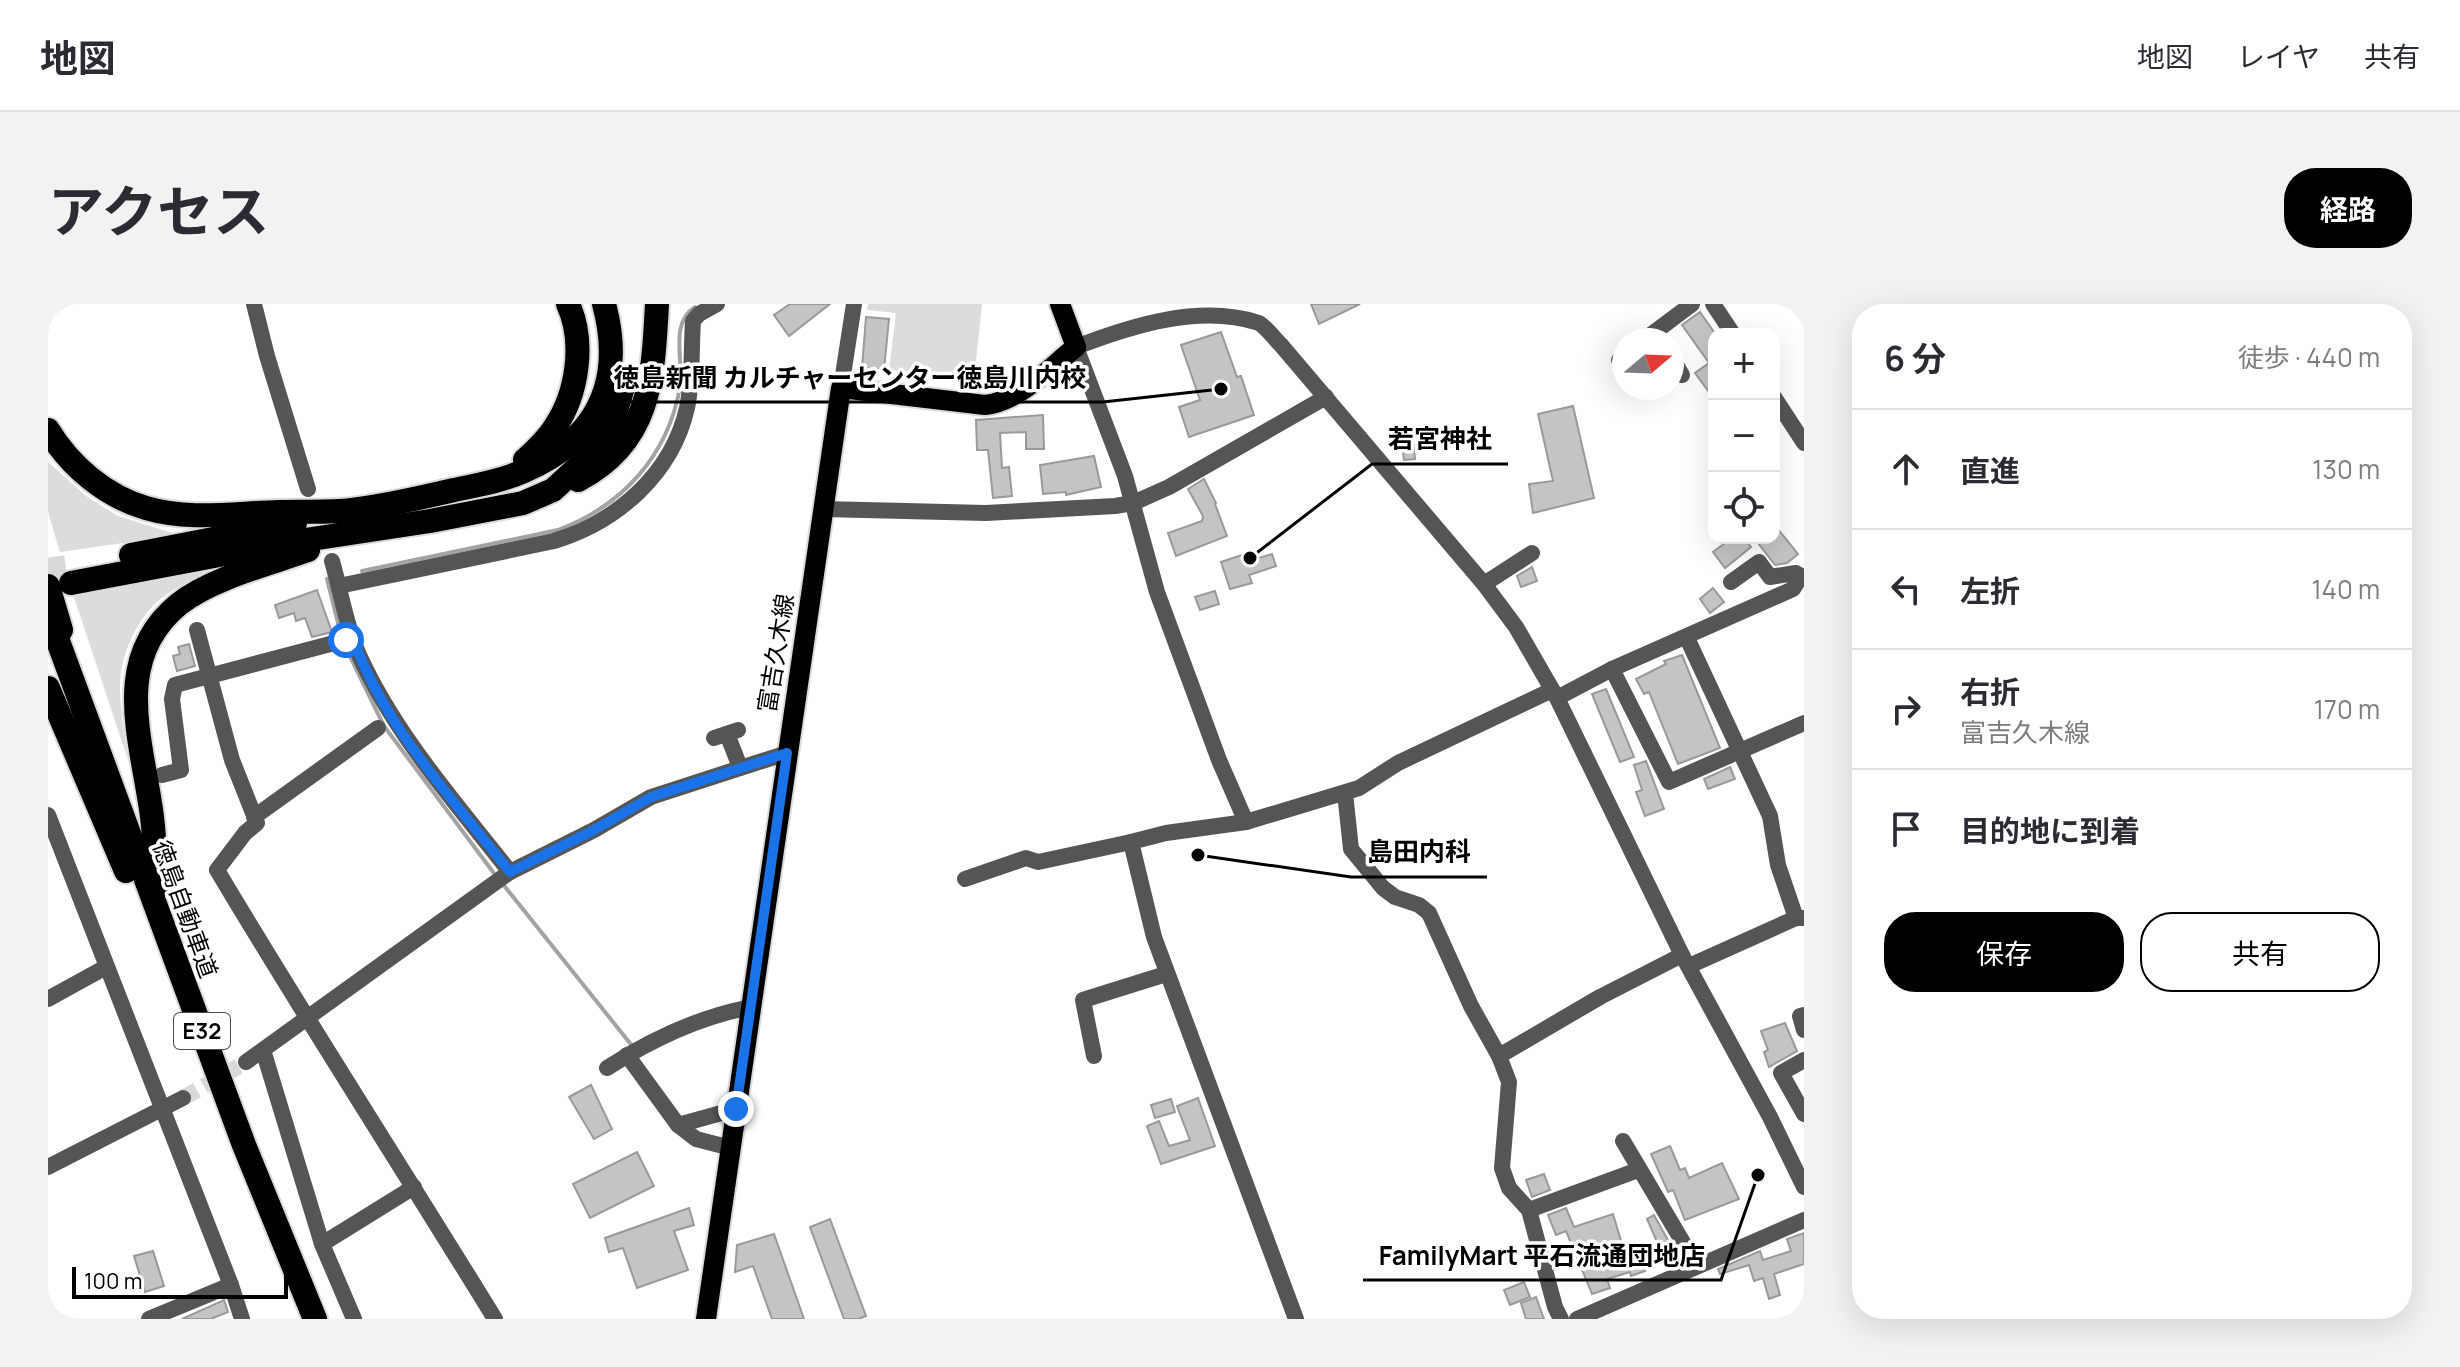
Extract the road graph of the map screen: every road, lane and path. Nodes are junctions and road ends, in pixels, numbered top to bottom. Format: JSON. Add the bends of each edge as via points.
{"nodes":[{"id":1,"x":254,"y":304,"type":"edge"},
{"id":2,"x":568,"y":304,"type":"edge"},
{"id":3,"x":604,"y":304,"type":"edge"},
{"id":4,"x":619,"y":304,"type":"edge"},
{"id":5,"x":657,"y":304,"type":"edge"},
{"id":6,"x":717,"y":304,"type":"edge"},
{"id":7,"x":854,"y":304,"type":"edge"},
{"id":8,"x":1060,"y":304,"type":"edge"},
{"id":9,"x":1692,"y":304,"type":"edge"},
{"id":10,"x":1713,"y":304,"type":"edge"},
{"id":11,"x":1664,"y":328,"type":"edge"},
{"id":12,"x":1729,"y":328,"type":"edge"},
{"id":13,"x":1076,"y":347,"type":"junction"},
{"id":14,"x":841,"y":388,"type":"junction"},
{"id":15,"x":1326,"y":397,"type":"junction"},
{"id":16,"x":1776,"y":400,"type":"edge"},
{"id":17,"x":48,"y":430,"type":"edge"},
{"id":18,"x":1804,"y":443,"type":"edge"},
{"id":19,"x":501,"y":479,"type":"junction"},
{"id":20,"x":308,"y":489,"type":"dead end"},
{"id":21,"x":553,"y":490,"type":"junction"},
{"id":22,"x":1133,"y":503,"type":"junction"},
{"id":23,"x":823,"y":509,"type":"junction"},
{"id":24,"x":357,"y":520,"type":"junction"},
{"id":25,"x":1532,"y":553,"type":"dead end"},
{"id":26,"x":332,"y":561,"type":"dead end"},
{"id":27,"x":1803,"y":578,"type":"edge"},
{"id":28,"x":62,"y":579,"type":"edge"},
{"id":29,"x":1731,"y":582,"type":"dead end"},
{"id":30,"x":1484,"y":584,"type":"junction"},
{"id":31,"x":339,"y":586,"type":"junction"},
{"id":32,"x":48,"y":614,"type":"edge"},
{"id":33,"x":197,"y":630,"type":"dead end"},
{"id":34,"x":1687,"y":638,"type":"junction"},
{"id":35,"x":345,"y":640,"type":"junction"},
{"id":36,"x":1612,"y":669,"type":"junction"},
{"id":37,"x":209,"y":678,"type":"junction"},
{"id":38,"x":48,"y":688,"type":"edge"},
{"id":39,"x":1555,"y":694,"type":"junction"},
{"id":40,"x":1804,"y":723,"type":"edge"},
{"id":41,"x":378,"y":728,"type":"dead end"},
{"id":42,"x":726,"y":734,"type":"dead end"},
{"id":43,"x":95,"y":741,"type":"junction"},
{"id":44,"x":1741,"y":752,"type":"junction"},
{"id":45,"x":787,"y":753,"type":"junction"},
{"id":46,"x":740,"y":767,"type":"junction"},
{"id":47,"x":162,"y":775,"type":"dead end"},
{"id":48,"x":1345,"y":793,"type":"junction"},
{"id":49,"x":48,"y":815,"type":"edge"},
{"id":50,"x":254,"y":817,"type":"junction"},
{"id":51,"x":1246,"y":822,"type":"junction"},
{"id":52,"x":1131,"y":842,"type":"junction"},
{"id":53,"x":502,"y":877,"type":"junction"},
{"id":54,"x":965,"y":879,"type":"dead end"},
{"id":55,"x":160,"y":921,"type":"junction"},
{"id":56,"x":1801,"y":921,"type":"edge"},
{"id":57,"x":1686,"y":961,"type":"junction"},
{"id":58,"x":106,"y":967,"type":"junction"},
{"id":59,"x":1166,"y":974,"type":"junction"},
{"id":60,"x":48,"y":999,"type":"edge"},
{"id":61,"x":751,"y":1007,"type":"junction"},
{"id":62,"x":1804,"y":1015,"type":"edge"},
{"id":63,"x":306,"y":1019,"type":"junction"},
{"id":64,"x":1804,"y":1030,"type":"edge"},
{"id":65,"x":263,"y":1050,"type":"junction"},
{"id":66,"x":627,"y":1055,"type":"junction"},
{"id":67,"x":1094,"y":1056,"type":"dead end"},
{"id":68,"x":1499,"y":1056,"type":"junction"},
{"id":69,"x":1804,"y":1060,"type":"edge"},
{"id":70,"x":246,"y":1062,"type":"tunnel mouth"},
{"id":71,"x":607,"y":1068,"type":"dead end"},
{"id":72,"x":183,"y":1098,"type":"tunnel mouth"},
{"id":73,"x":1802,"y":1105,"type":"edge"},
{"id":74,"x":162,"y":1109,"type":"junction"},
{"id":75,"x":736,"y":1109,"type":"junction"},
{"id":76,"x":1770,"y":1117,"type":"junction"},
{"id":77,"x":678,"y":1125,"type":"junction"},
{"id":78,"x":1623,"y":1141,"type":"dead end"},
{"id":79,"x":244,"y":1145,"type":"junction"},
{"id":80,"x":731,"y":1148,"type":"junction"},
{"id":81,"x":48,"y":1167,"type":"edge"},
{"id":82,"x":1638,"y":1170,"type":"junction"},
{"id":83,"x":414,"y":1187,"type":"junction"},
{"id":84,"x":1804,"y":1187,"type":"edge"},
{"id":85,"x":1529,"y":1210,"type":"junction"},
{"id":86,"x":1804,"y":1220,"type":"edge"},
{"id":87,"x":322,"y":1244,"type":"junction"},
{"id":88,"x":1697,"y":1266,"type":"junction"},
{"id":89,"x":231,"y":1285,"type":"junction"},
{"id":90,"x":149,"y":1319,"type":"edge"},
{"id":91,"x":242,"y":1319,"type":"edge"},
{"id":92,"x":315,"y":1319,"type":"edge"},
{"id":93,"x":354,"y":1319,"type":"edge"},
{"id":94,"x":495,"y":1319,"type":"edge"},
{"id":95,"x":706,"y":1319,"type":"edge"},
{"id":96,"x":1296,"y":1319,"type":"edge"},
{"id":97,"x":1561,"y":1319,"type":"edge"},
{"id":98,"x":1577,"y":1319,"type":"edge"}],
"edges":[{"from":1,"to":20,"type":"street"},
{"from":2,"to":19,"type":"highway","via":[[577,352],[563,413],[544,441]]},
{"from":3,"to":19,"type":"highway","via":[[612,363],[598,412],[548,458]]},
{"from":4,"to":21,"type":"highway","via":[[627,356],[621,400],[591,455]]},
{"from":5,"to":21,"type":"highway","via":[[651,376],[635,427],[619,452],[596,471]]},
{"from":6,"to":31,"type":"street","via":[[693,321],[687,409],[674,445],[624,506],[583,531],[554,541]]},
{"from":7,"to":14,"type":"street"},
{"from":8,"to":13,"type":"main road"},
{"from":9,"to":11,"type":"street"},
{"from":10,"to":12,"type":"street"},
{"from":13,"to":14,"type":"main road","via":[[999,403]]},
{"from":13,"to":15,"type":"street","via":[[1167,312],[1215,308],[1260,324]]},
{"from":13,"to":22,"type":"street"},
{"from":14,"to":23,"type":"main road","name":"富吉久木線"},
{"from":15,"to":22,"type":"street"},
{"from":15,"to":30,"type":"street"},
{"from":16,"to":18,"type":"street"},
{"from":17,"to":24,"type":"highway","via":[[91,479],[144,508],[175,515]]},
{"from":19,"to":24,"type":"highway"},
{"from":21,"to":24,"type":"highway","via":[[523,503]]},
{"from":22,"to":23,"type":"street","via":[[986,513]]},
{"from":22,"to":51,"type":"street","via":[[1157,592]]},
{"from":23,"to":45,"type":"main road","name":"富吉久木線"},
{"from":24,"to":28,"type":"highway"},
{"from":24,"to":55,"type":"highway","via":[[180,603],[146,644],[135,693]]},
{"from":25,"to":30,"type":"street"},
{"from":26,"to":31,"type":"street"},
{"from":27,"to":29,"type":"street","via":[[1796,573],[1770,577],[1759,562]]},
{"from":27,"to":34,"type":"street","via":[[1793,589]]},
{"from":28,"to":43,"type":"highway","name":"徳島自動車道","number":"E32"},
{"from":30,"to":39,"type":"street"},
{"from":31,"to":35,"type":"street"},
{"from":32,"to":43,"type":"highway","name":"徳島自動車道","number":"E32"},
{"from":33,"to":37,"type":"street"},
{"from":34,"to":36,"type":"street"},
{"from":34,"to":44,"type":"street"},
{"from":35,"to":37,"type":"street"},
{"from":35,"to":53,"type":"street"},
{"from":36,"to":39,"type":"street"},
{"from":36,"to":44,"type":"street","via":[[1669,782]]},
{"from":37,"to":47,"type":"street","via":[[175,685],[181,770]]},
{"from":37,"to":50,"type":"street"},
{"from":38,"to":79,"type":"highway"},
{"from":39,"to":48,"type":"street","via":[[1398,763]]},
{"from":39,"to":57,"type":"street"},
{"from":40,"to":44,"type":"street"},
{"from":41,"to":50,"type":"street"},
{"from":42,"to":46,"type":"street"},
{"from":43,"to":55,"type":"highway","name":"徳島自動車道","number":"E32"},
{"from":44,"to":56,"type":"street","via":[[1770,816],[1778,865]]},
{"from":45,"to":46,"type":"street"},
{"from":45,"to":61,"type":"main road","name":"富吉久木線"},
{"from":46,"to":53,"type":"street","via":[[651,797]]},
{"from":48,"to":51,"type":"street"},
{"from":48,"to":68,"type":"street","via":[[1351,849],[1383,888],[1429,913]]},
{"from":49,"to":58,"type":"street"},
{"from":50,"to":63,"type":"street","via":[[257,823],[217,870]]},
{"from":51,"to":52,"type":"street"},
{"from":52,"to":54,"type":"street","via":[[1038,862],[1026,858]]},
{"from":52,"to":59,"type":"street"},
{"from":53,"to":63,"type":"street"},
{"from":55,"to":79,"type":"highway","name":"徳島自動車道","number":"E32"},
{"from":56,"to":57,"type":"street"},
{"from":57,"to":68,"type":"street","via":[[1600,997]]},
{"from":57,"to":76,"type":"street"},
{"from":58,"to":60,"type":"street"},
{"from":58,"to":74,"type":"street"},
{"from":59,"to":67,"type":"street","via":[[1083,1000]]},
{"from":59,"to":96,"type":"street"},
{"from":61,"to":66,"type":"street","via":[[714,1014]]},
{"from":61,"to":75,"type":"main road","name":"富吉久木線"},
{"from":62,"to":64,"type":"street"},
{"from":63,"to":65,"type":"street"},
{"from":63,"to":83,"type":"street"},
{"from":65,"to":70,"type":"street"},
{"from":65,"to":87,"type":"street"},
{"from":66,"to":71,"type":"street"},
{"from":66,"to":77,"type":"street"},
{"from":68,"to":85,"type":"street","via":[[1509,1082],[1502,1168],[1509,1188]]},
{"from":69,"to":73,"type":"street","via":[[1781,1073]]},
{"from":72,"to":74,"type":"street"},
{"from":73,"to":76,"type":"street"},
{"from":74,"to":81,"type":"street"},
{"from":74,"to":89,"type":"street"},
{"from":75,"to":77,"type":"street"},
{"from":75,"to":80,"type":"main road","name":"富吉久木線"},
{"from":76,"to":84,"type":"street"},
{"from":77,"to":80,"type":"street","via":[[696,1139]]},
{"from":78,"to":82,"type":"street"},
{"from":79,"to":92,"type":"highway","name":"徳島自動車道","number":"E32"},
{"from":80,"to":95,"type":"main road","name":"富吉久木線"},
{"from":82,"to":85,"type":"street"},
{"from":82,"to":88,"type":"street"},
{"from":83,"to":87,"type":"street"},
{"from":83,"to":94,"type":"street"},
{"from":85,"to":97,"type":"street"},
{"from":86,"to":88,"type":"street"},
{"from":87,"to":93,"type":"street"},
{"from":88,"to":98,"type":"street"},
{"from":89,"to":90,"type":"street"},
{"from":89,"to":91,"type":"street"}]}
